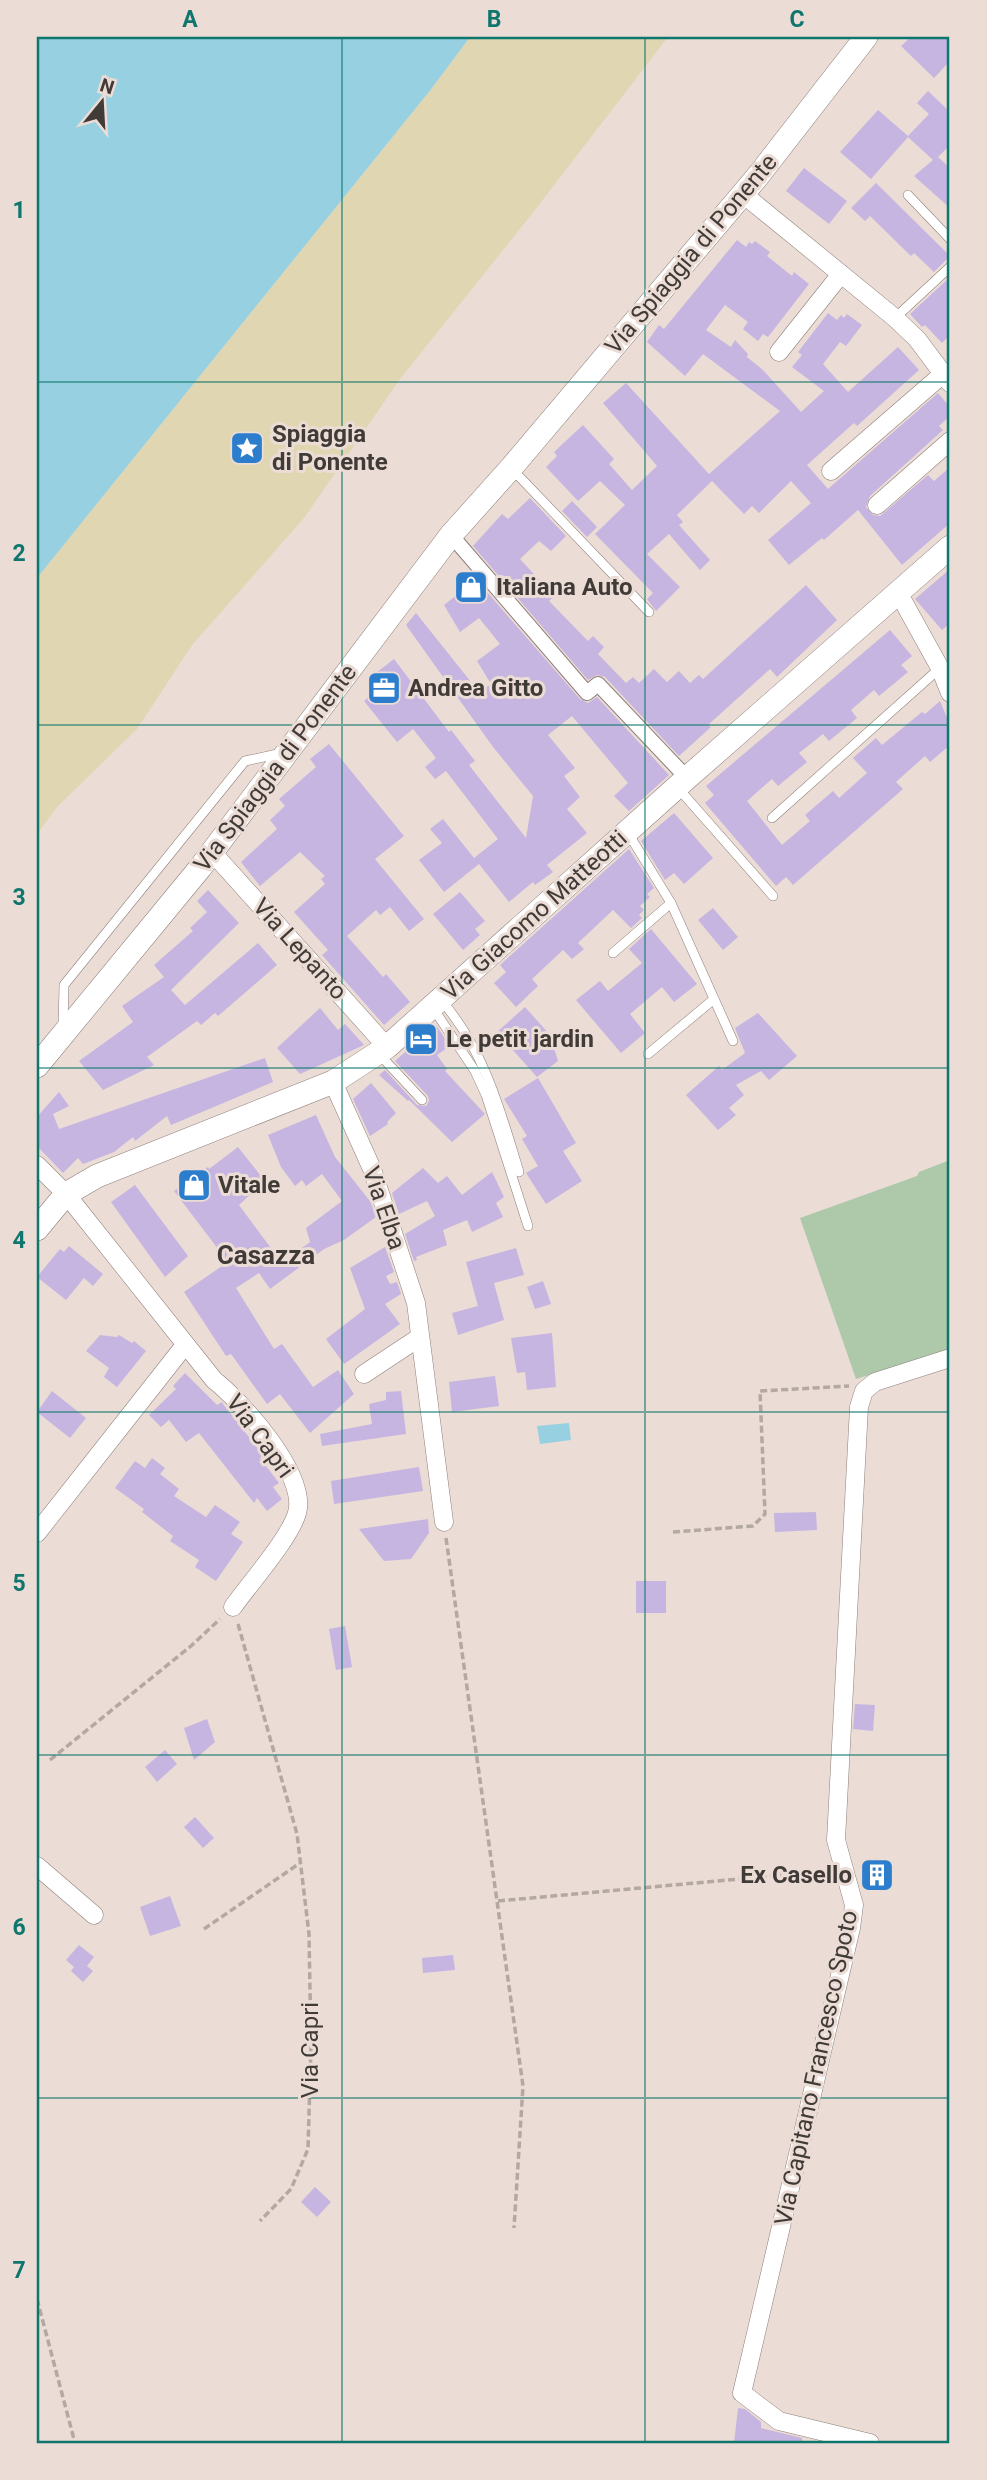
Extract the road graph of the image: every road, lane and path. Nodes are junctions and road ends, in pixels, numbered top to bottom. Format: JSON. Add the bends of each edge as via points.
{"nodes":[{"id":1,"x":866,"y":37,"type":"edge"},
{"id":2,"x":743,"y":194,"type":"junction"},
{"id":3,"x":908,"y":195,"type":"dead end"},
{"id":4,"x":950,"y":239,"type":"edge"},
{"id":5,"x":950,"y":267,"type":"edge"},
{"id":6,"x":841,"y":274,"type":"junction"},
{"id":7,"x":895,"y":318,"type":"junction"},
{"id":8,"x":779,"y":352,"type":"dead end"},
{"id":9,"x":947,"y":378,"type":"edge"},
{"id":10,"x":950,"y":441,"type":"edge"},
{"id":11,"x":511,"y":468,"type":"junction"},
{"id":12,"x":831,"y":471,"type":"dead end"},
{"id":13,"x":877,"y":505,"type":"dead end"},
{"id":14,"x":451,"y":535,"type":"junction"},
{"id":15,"x":950,"y":547,"type":"edge"},
{"id":16,"x":896,"y":594,"type":"junction"},
{"id":17,"x":649,"y":612,"type":"dead end"},
{"id":18,"x":940,"y":668,"type":"junction"},
{"id":19,"x":950,"y":693,"type":"edge"},
{"id":20,"x":288,"y":752,"type":"junction"},
{"id":21,"x":682,"y":782,"type":"junction"},
{"id":22,"x":772,"y":818,"type":"dead end"},
{"id":23,"x":627,"y":832,"type":"junction"},
{"id":24,"x":212,"y":852,"type":"junction"},
{"id":25,"x":773,"y":896,"type":"dead end"},
{"id":26,"x":671,"y":903,"type":"junction"},
{"id":27,"x":612,"y":953,"type":"dead end"},
{"id":28,"x":714,"y":999,"type":"junction"},
{"id":29,"x":436,"y":1003,"type":"junction"},
{"id":30,"x":62,"y":1035,"type":"junction"},
{"id":31,"x":733,"y":1041,"type":"dead end"},
{"id":32,"x":382,"y":1050,"type":"junction"},
{"id":33,"x":648,"y":1054,"type":"dead end"},
{"id":34,"x":37,"y":1066,"type":"edge"},
{"id":35,"x":333,"y":1083,"type":"junction"},
{"id":36,"x":422,"y":1100,"type":"dead end"},
{"id":37,"x":37,"y":1165,"type":"edge"},
{"id":38,"x":519,"y":1172,"type":"dead end"},
{"id":39,"x":66,"y":1194,"type":"junction"},
{"id":40,"x":528,"y":1226,"type":"dead end"},
{"id":41,"x":37,"y":1229,"type":"edge"},
{"id":42,"x":420,"y":1337,"type":"junction"},
{"id":43,"x":185,"y":1345,"type":"junction"},
{"id":44,"x":950,"y":1359,"type":"edge"},
{"id":45,"x":364,"y":1374,"type":"dead end"},
{"id":46,"x":864,"y":1391,"type":"junction"},
{"id":47,"x":444,"y":1522,"type":"joint"},
{"id":48,"x":673,"y":1532,"type":"dead end"},
{"id":49,"x":37,"y":1533,"type":"edge"},
{"id":50,"x":233,"y":1606,"type":"junction"},
{"id":51,"x":50,"y":1760,"type":"dead end"},
{"id":52,"x":840,"y":1860,"type":"junction"},
{"id":53,"x":300,"y":1863,"type":"junction"},
{"id":54,"x":37,"y":1866,"type":"edge"},
{"id":55,"x":498,"y":1901,"type":"junction"},
{"id":56,"x":94,"y":1915,"type":"dead end"},
{"id":57,"x":204,"y":1928,"type":"dead end"},
{"id":58,"x":260,"y":2221,"type":"dead end"},
{"id":59,"x":514,"y":2228,"type":"dead end"},
{"id":60,"x":37,"y":2299,"type":"edge"},
{"id":61,"x":75,"y":2443,"type":"edge"},
{"id":62,"x":870,"y":2443,"type":"edge"}],
"edges":[{"from":1,"to":2,"type":"street","name":"Via Spiaggia di Ponente"},
{"from":2,"to":6,"type":"street"},
{"from":2,"to":11,"type":"street","name":"Via Spiaggia di Ponente"},
{"from":3,"to":4,"type":"lane"},
{"from":5,"to":7,"type":"lane"},
{"from":6,"to":7,"type":"street"},
{"from":6,"to":8,"type":"street"},
{"from":7,"to":9,"type":"street"},
{"from":9,"to":12,"type":"street"},
{"from":10,"to":13,"type":"street"},
{"from":11,"to":14,"type":"street","name":"Via Spiaggia di Ponente"},
{"from":11,"to":17,"type":"lane"},
{"from":14,"to":20,"type":"street","name":"Via Spiaggia di Ponente"},
{"from":14,"to":21,"type":"street","via":[[587,693],[597,684]]},
{"from":15,"to":16,"type":"street","name":"Via Giacomo Matteotti"},
{"from":16,"to":18,"type":"street"},
{"from":16,"to":21,"type":"street","name":"Via Giacomo Matteotti"},
{"from":18,"to":19,"type":"street"},
{"from":18,"to":22,"type":"lane"},
{"from":20,"to":24,"type":"street","name":"Via Spiaggia di Ponente"},
{"from":20,"to":30,"type":"lane","via":[[245,761],[64,985]]},
{"from":21,"to":23,"type":"street","name":"Via Giacomo Matteotti"},
{"from":21,"to":25,"type":"lane"},
{"from":23,"to":26,"type":"lane"},
{"from":23,"to":29,"type":"street","name":"Via Giacomo Matteotti"},
{"from":24,"to":30,"type":"street","name":"Via Spiaggia di Ponente"},
{"from":24,"to":32,"type":"street","name":"Via Lepanto"},
{"from":26,"to":27,"type":"lane"},
{"from":26,"to":28,"type":"lane"},
{"from":28,"to":31,"type":"lane"},
{"from":28,"to":33,"type":"lane"},
{"from":29,"to":32,"type":"street","name":"Via Giacomo Matteotti"},
{"from":29,"to":38,"type":"lane","via":[[451,1012],[495,1091]]},
{"from":29,"to":40,"type":"lane","via":[[486,1095]]},
{"from":30,"to":34,"type":"street","name":"Via Spiaggia di Ponente"},
{"from":32,"to":35,"type":"street","name":"Via Giacomo Matteotti"},
{"from":32,"to":36,"type":"lane"},
{"from":35,"to":39,"type":"street","name":"Via Giacomo Matteotti","via":[[97,1176]]},
{"from":35,"to":42,"type":"street","name":"Via Elba","via":[[372,1169],[416,1303]]},
{"from":37,"to":39,"type":"street","name":"Via Capri"},
{"from":39,"to":41,"type":"street","name":"Via Giacomo Matteotti"},
{"from":39,"to":43,"type":"street","name":"Via Capri"},
{"from":42,"to":45,"type":"street"},
{"from":42,"to":47,"type":"street","name":"Via Elba"},
{"from":43,"to":49,"type":"street"},
{"from":43,"to":50,"type":"street","name":"Via Capri","via":[[234,1396],[290,1469],[298,1492],[291,1528]]},
{"from":44,"to":46,"type":"street","via":[[875,1382]]},
{"from":46,"to":48,"type":"path","via":[[854,1386],[760,1391],[765,1514],[753,1526]]},
{"from":46,"to":52,"type":"street","name":"Via Capitano Francesco Spoto","via":[[859,1407],[836,1840]]},
{"from":47,"to":55,"type":"path"},
{"from":50,"to":51,"type":"path","via":[[191,1646]]},
{"from":50,"to":53,"type":"path","name":"Via Capri","via":[[297,1835]]},
{"from":52,"to":55,"type":"path","via":[[826,1872]]},
{"from":52,"to":62,"type":"street","name":"Via Capitano Francesco Spoto","via":[[854,1905],[851,1928],[742,2393],[779,2421]]},
{"from":53,"to":57,"type":"path"},
{"from":53,"to":58,"type":"path","name":"Via Capri","via":[[309,1934],[308,2150],[291,2189]]},
{"from":54,"to":56,"type":"street"},
{"from":55,"to":59,"type":"path","via":[[523,2086]]},
{"from":60,"to":61,"type":"path"}]}
